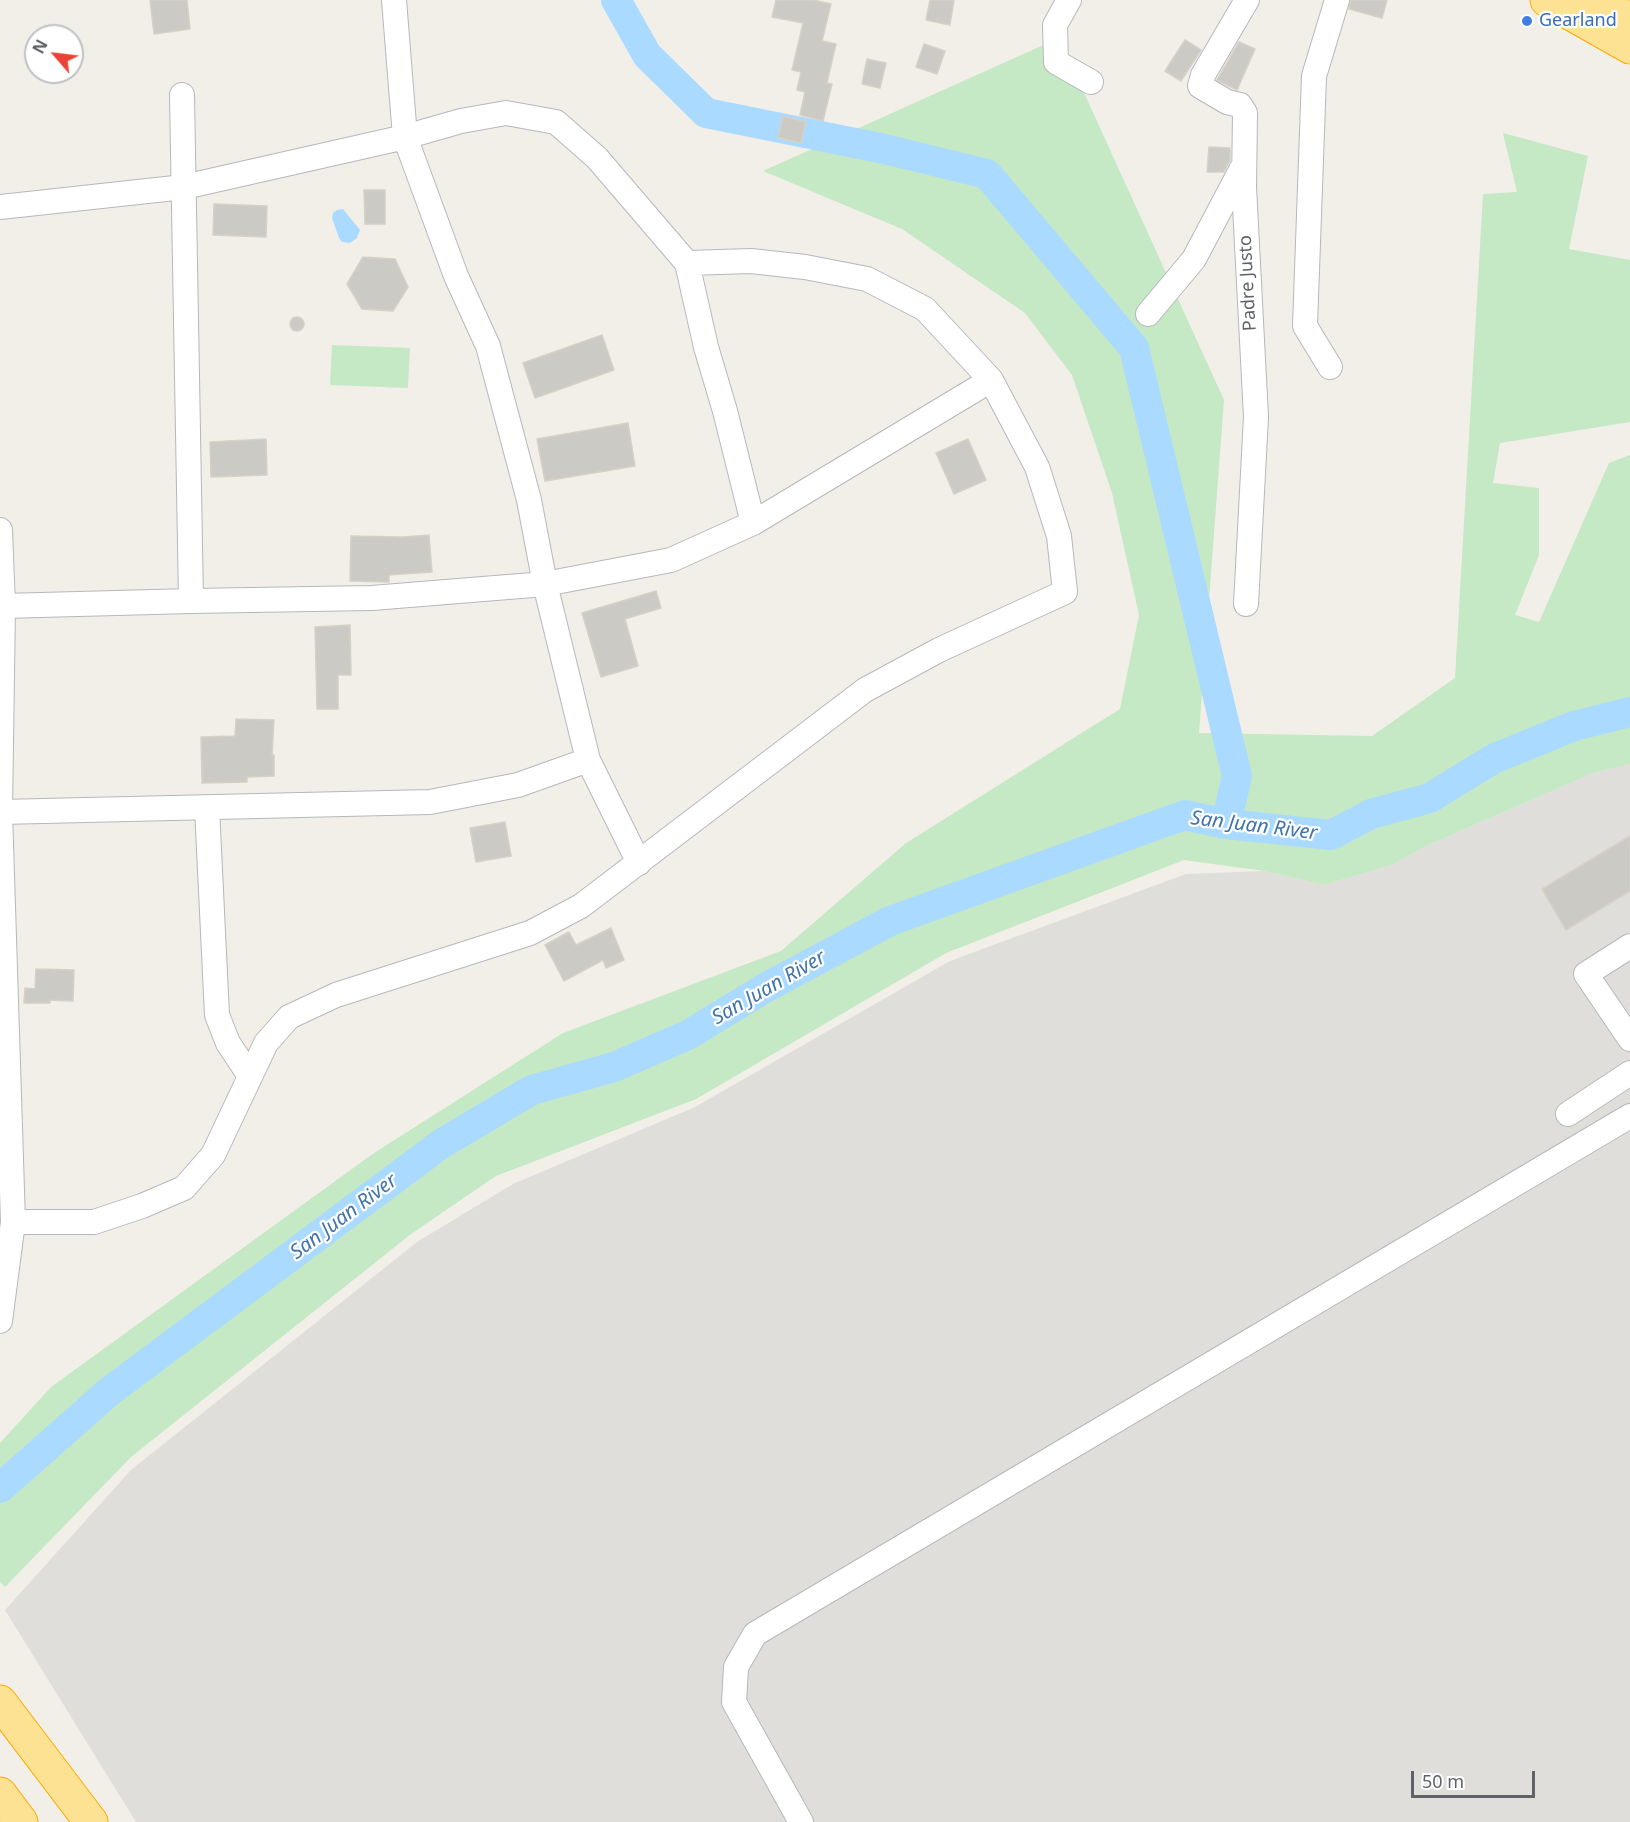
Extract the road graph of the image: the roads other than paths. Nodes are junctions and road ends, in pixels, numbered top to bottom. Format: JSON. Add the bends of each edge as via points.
{"nodes":[{"id":1,"x":394,"y":0,"type":"edge"},
{"id":2,"x":1069,"y":0,"type":"edge"},
{"id":3,"x":1247,"y":0,"type":"edge"},
{"id":4,"x":1337,"y":0,"type":"edge"},
{"id":5,"x":1547,"y":0,"type":"edge"},
{"id":6,"x":1574,"y":0,"type":"edge"},
{"id":7,"x":1630,"y":18,"type":"edge"},
{"id":8,"x":1630,"y":47,"type":"edge"},
{"id":9,"x":1091,"y":82,"type":"dead end"},
{"id":10,"x":182,"y":94,"type":"dead end"},
{"id":11,"x":405,"y":137,"type":"junction"},
{"id":12,"x":1244,"y":165,"type":"junction"},
{"id":13,"x":184,"y":187,"type":"junction"},
{"id":14,"x":0,"y":207,"type":"edge"},
{"id":15,"x":687,"y":263,"type":"junction"},
{"id":16,"x":1148,"y":314,"type":"dead end"},
{"id":17,"x":1330,"y":367,"type":"dead end"},
{"id":18,"x":991,"y":380,"type":"junction"},
{"id":19,"x":753,"y":523,"type":"junction"},
{"id":20,"x":0,"y":530,"type":"edge"},
{"id":21,"x":545,"y":584,"type":"junction"},
{"id":22,"x":191,"y":600,"type":"junction"},
{"id":23,"x":1246,"y":604,"type":"dead end"},
{"id":24,"x":3,"y":606,"type":"junction"},
{"id":25,"x":588,"y":760,"type":"junction"},
{"id":26,"x":207,"y":808,"type":"junction"},
{"id":27,"x":0,"y":812,"type":"edge"},
{"id":28,"x":639,"y":863,"type":"junction"},
{"id":29,"x":1630,"y":946,"type":"edge"},
{"id":30,"x":1630,"y":1039,"type":"edge"},
{"id":31,"x":1630,"y":1072,"type":"edge"},
{"id":32,"x":250,"y":1076,"type":"junction"},
{"id":33,"x":1568,"y":1114,"type":"dead end"},
{"id":34,"x":1630,"y":1116,"type":"edge"},
{"id":35,"x":13,"y":1222,"type":"junction"},
{"id":36,"x":0,"y":1322,"type":"edge"},
{"id":37,"x":0,"y":1702,"type":"edge"},
{"id":38,"x":0,"y":1794,"type":"edge"},
{"id":39,"x":21,"y":1822,"type":"edge"},
{"id":40,"x":91,"y":1822,"type":"edge"},
{"id":41,"x":801,"y":1822,"type":"edge"}],
"edges":[{"from":1,"to":11,"type":"street"},
{"from":2,"to":9,"type":"street","via":[[1055,25],[1056,62]]},
{"from":3,"to":12,"type":"street","name":"Padre Justo","via":[[1200,86],[1240,105],[1245,113]]},
{"from":4,"to":17,"type":"street","via":[[1314,76],[1305,326]]},
{"from":5,"to":8,"type":"highway"},
{"from":6,"to":7,"type":"highway"},
{"from":10,"to":13,"type":"street"},
{"from":11,"to":13,"type":"street"},
{"from":11,"to":15,"type":"street","via":[[506,113],[555,122],[597,158]]},
{"from":11,"to":21,"type":"street","via":[[453,267],[488,346],[530,500]]},
{"from":12,"to":16,"type":"street","via":[[1194,259]]},
{"from":12,"to":23,"type":"street","name":"Padre Justo","via":[[1256,417]]},
{"from":13,"to":14,"type":"street"},
{"from":13,"to":22,"type":"street"},
{"from":15,"to":18,"type":"street","via":[[751,261],[867,279],[925,309]]},
{"from":15,"to":19,"type":"street"},
{"from":18,"to":19,"type":"street"},
{"from":18,"to":28,"type":"street","via":[[1037,467],[1059,536],[1065,592],[939,650],[864,690]]},
{"from":19,"to":21,"type":"street","via":[[671,560]]},
{"from":20,"to":24,"type":"street"},
{"from":21,"to":22,"type":"street","via":[[372,598]]},
{"from":21,"to":25,"type":"street"},
{"from":22,"to":24,"type":"street"},
{"from":24,"to":27,"type":"street"},
{"from":25,"to":26,"type":"street","via":[[518,785],[430,802]]},
{"from":25,"to":28,"type":"street"},
{"from":26,"to":27,"type":"street"},
{"from":26,"to":32,"type":"street","via":[[216,1015],[228,1043]]},
{"from":27,"to":35,"type":"street"},
{"from":28,"to":32,"type":"street","via":[[581,906],[530,933],[336,995],[289,1017],[266,1043]]},
{"from":29,"to":30,"type":"street","via":[[1586,974]]},
{"from":31,"to":33,"type":"street"},
{"from":32,"to":35,"type":"street","via":[[213,1155],[184,1188],[94,1222]]},
{"from":34,"to":41,"type":"street","via":[[755,1634],[736,1667],[734,1702]]},
{"from":35,"to":36,"type":"street"},
{"from":37,"to":40,"type":"highway"},
{"from":38,"to":39,"type":"highway"}]}
